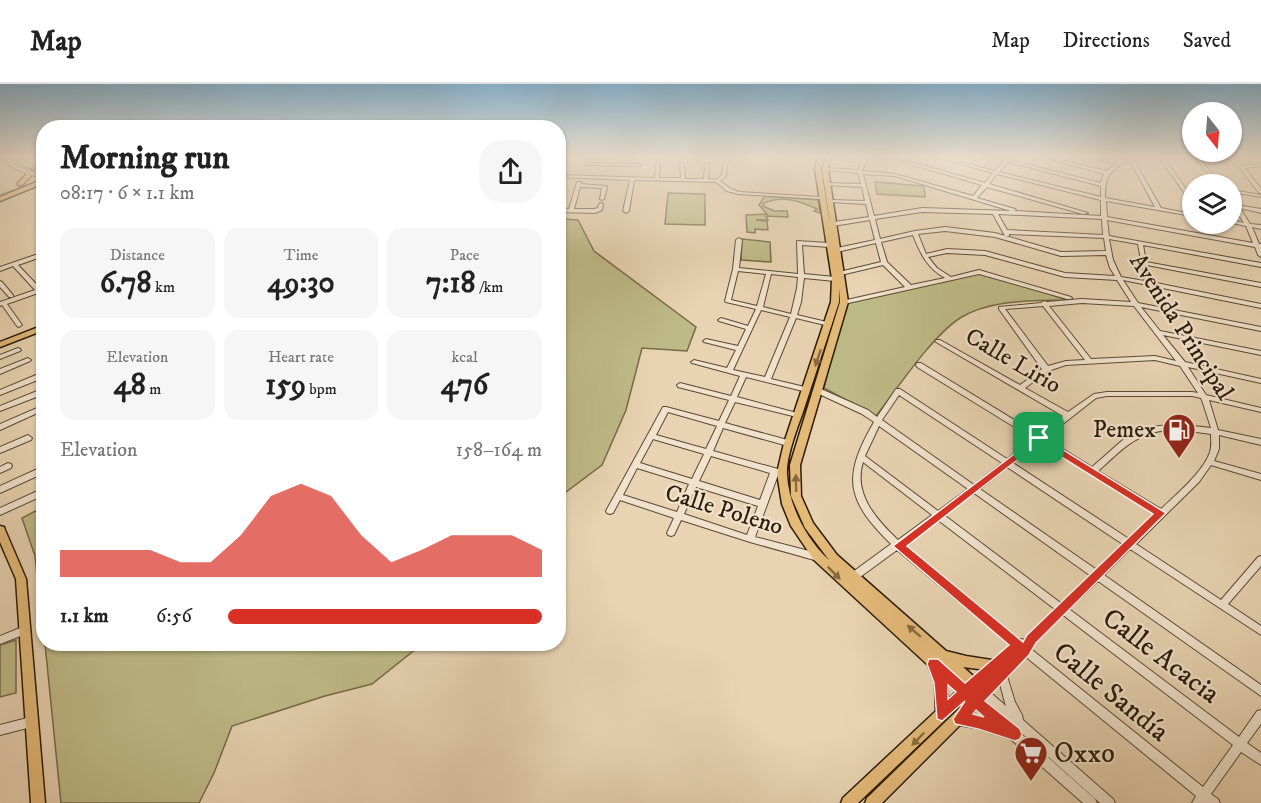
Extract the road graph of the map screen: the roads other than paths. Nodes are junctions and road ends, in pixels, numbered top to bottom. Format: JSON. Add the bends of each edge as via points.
{"nodes":[{"id":1,"x":15,"y":191,"type":"edge"},
{"id":2,"x":576,"y":191,"type":"edge"},
{"id":3,"x":603,"y":191,"type":"edge"},
{"id":4,"x":630,"y":191,"type":"edge"},
{"id":5,"x":731,"y":191,"type":"edge"},
{"id":6,"x":824,"y":191,"type":"edge"},
{"id":7,"x":826,"y":191,"type":"edge"},
{"id":8,"x":865,"y":191,"type":"edge"},
{"id":9,"x":948,"y":191,"type":"edge"},
{"id":10,"x":980,"y":191,"type":"edge"},
{"id":11,"x":1009,"y":191,"type":"edge"},
{"id":12,"x":1068,"y":191,"type":"edge"},
{"id":13,"x":1103,"y":191,"type":"edge"},
{"id":14,"x":1148,"y":191,"type":"edge"},
{"id":15,"x":1242,"y":192,"type":"edge"},
{"id":16,"x":1261,"y":194,"type":"edge"},
{"id":17,"x":974,"y":198,"type":"junction"},
{"id":18,"x":0,"y":199,"type":"edge"},
{"id":19,"x":825,"y":200,"type":"junction"},
{"id":20,"x":1104,"y":200,"type":"junction"},
{"id":21,"x":867,"y":203,"type":"junction"},
{"id":22,"x":1242,"y":206,"type":"edge"},
{"id":23,"x":1159,"y":209,"type":"junction"},
{"id":24,"x":566,"y":210,"type":"edge"},
{"id":25,"x":571,"y":210,"type":"junction"},
{"id":26,"x":1261,"y":210,"type":"edge"},
{"id":27,"x":626,"y":211,"type":"dead end"},
{"id":28,"x":995,"y":212,"type":"junction"},
{"id":29,"x":1024,"y":213,"type":"junction"},
{"id":30,"x":1182,"y":213,"type":"edge"},
{"id":31,"x":1242,"y":216,"type":"edge"},
{"id":32,"x":1101,"y":217,"type":"junction"},
{"id":33,"x":871,"y":218,"type":"junction"},
{"id":34,"x":1242,"y":223,"type":"edge"},
{"id":35,"x":1248,"y":224,"type":"junction"},
{"id":36,"x":829,"y":225,"type":"junction"},
{"id":37,"x":1261,"y":227,"type":"edge"},
{"id":38,"x":915,"y":232,"type":"junction"},
{"id":39,"x":1006,"y":232,"type":"junction"},
{"id":40,"x":1106,"y":237,"type":"junction"},
{"id":41,"x":1009,"y":239,"type":"junction"},
{"id":42,"x":739,"y":240,"type":"dead end"},
{"id":43,"x":877,"y":241,"type":"junction"},
{"id":44,"x":1140,"y":243,"type":"junction"},
{"id":45,"x":1259,"y":245,"type":"edge"},
{"id":46,"x":833,"y":247,"type":"junction"},
{"id":47,"x":1109,"y":254,"type":"junction"},
{"id":48,"x":1261,"y":255,"type":"edge"},
{"id":49,"x":924,"y":256,"type":"junction"},
{"id":50,"x":36,"y":257,"type":"edge"},
{"id":51,"x":884,"y":263,"type":"junction"},
{"id":52,"x":1144,"y":263,"type":"junction"},
{"id":53,"x":14,"y":264,"type":"junction"},
{"id":54,"x":1261,"y":265,"type":"edge"},
{"id":55,"x":0,"y":269,"type":"edge"},
{"id":56,"x":736,"y":269,"type":"junction"},
{"id":57,"x":769,"y":272,"type":"junction"},
{"id":58,"x":801,"y":276,"type":"junction"},
{"id":59,"x":838,"y":276,"type":"junction"},
{"id":60,"x":948,"y":278,"type":"junction"},
{"id":61,"x":1119,"y":278,"type":"junction"},
{"id":62,"x":0,"y":283,"type":"edge"},
{"id":63,"x":1148,"y":284,"type":"junction"},
{"id":64,"x":1261,"y":285,"type":"edge"},
{"id":65,"x":36,"y":286,"type":"edge"},
{"id":66,"x":908,"y":286,"type":"junction"},
{"id":67,"x":36,"y":294,"type":"edge"},
{"id":68,"x":11,"y":296,"type":"dead end"},
{"id":69,"x":1082,"y":301,"type":"junction"},
{"id":70,"x":844,"y":302,"type":"junction"},
{"id":71,"x":1044,"y":303,"type":"junction"},
{"id":72,"x":2,"y":304,"type":"edge"},
{"id":73,"x":1136,"y":304,"type":"junction"},
{"id":74,"x":1261,"y":306,"type":"edge"},
{"id":75,"x":759,"y":309,"type":"junction"},
{"id":76,"x":793,"y":316,"type":"junction"},
{"id":77,"x":721,"y":320,"type":"dead end"},
{"id":78,"x":829,"y":324,"type":"junction"},
{"id":79,"x":19,"y":325,"type":"dead end"},
{"id":80,"x":36,"y":325,"type":"edge"},
{"id":81,"x":749,"y":328,"type":"junction"},
{"id":82,"x":1261,"y":329,"type":"edge"},
{"id":83,"x":36,"y":330,"type":"edge"},
{"id":84,"x":1157,"y":332,"type":"junction"},
{"id":85,"x":0,"y":339,"type":"edge"},
{"id":86,"x":706,"y":341,"type":"dead end"},
{"id":87,"x":938,"y":341,"type":"dead end"},
{"id":88,"x":0,"y":345,"type":"edge"},
{"id":89,"x":740,"y":349,"type":"junction"},
{"id":90,"x":18,"y":350,"type":"dead end"},
{"id":91,"x":1261,"y":353,"type":"edge"},
{"id":92,"x":0,"y":357,"type":"edge"},
{"id":93,"x":28,"y":360,"type":"dead end"},
{"id":94,"x":694,"y":362,"type":"dead end"},
{"id":95,"x":1089,"y":362,"type":"junction"},
{"id":96,"x":1180,"y":363,"type":"junction"},
{"id":97,"x":919,"y":365,"type":"dead end"},
{"id":98,"x":1046,"y":369,"type":"junction"},
{"id":99,"x":729,"y":371,"type":"junction"},
{"id":100,"x":0,"y":372,"type":"edge"},
{"id":101,"x":744,"y":375,"type":"junction"},
{"id":102,"x":36,"y":378,"type":"edge"},
{"id":103,"x":767,"y":380,"type":"junction"},
{"id":104,"x":1261,"y":381,"type":"edge"},
{"id":105,"x":680,"y":385,"type":"dead end"},
{"id":106,"x":1021,"y":387,"type":"junction"},
{"id":107,"x":807,"y":390,"type":"junction"},
{"id":108,"x":819,"y":391,"type":"junction"},
{"id":109,"x":0,"y":393,"type":"edge"},
{"id":110,"x":36,"y":394,"type":"edge"},
{"id":111,"x":1204,"y":396,"type":"junction"},
{"id":112,"x":734,"y":399,"type":"junction"},
{"id":113,"x":0,"y":409,"type":"edge"},
{"id":114,"x":1261,"y":410,"type":"edge"},
{"id":115,"x":36,"y":411,"type":"edge"},
{"id":116,"x":797,"y":415,"type":"junction"},
{"id":117,"x":1069,"y":416,"type":"junction"},
{"id":118,"x":879,"y":422,"type":"junction"},
{"id":119,"x":722,"y":424,"type":"junction"},
{"id":120,"x":0,"y":427,"type":"edge"},
{"id":121,"x":1216,"y":431,"type":"junction"},
{"id":122,"x":651,"y":436,"type":"junction"},
{"id":123,"x":28,"y":438,"type":"dead end"},
{"id":124,"x":1039,"y":438,"type":"junction"},
{"id":125,"x":1261,"y":442,"type":"edge"},
{"id":126,"x":788,"y":443,"type":"junction"},
{"id":127,"x":0,"y":450,"type":"edge"},
{"id":128,"x":709,"y":452,"type":"junction"},
{"id":129,"x":861,"y":458,"type":"junction"},
{"id":130,"x":1209,"y":462,"type":"junction"},
{"id":131,"x":1007,"y":463,"type":"junction"},
{"id":132,"x":636,"y":465,"type":"junction"},
{"id":133,"x":1092,"y":471,"type":"junction"},
{"id":134,"x":778,"y":472,"type":"junction"},
{"id":135,"x":36,"y":473,"type":"edge"},
{"id":136,"x":1261,"y":477,"type":"edge"},
{"id":137,"x":694,"y":483,"type":"junction"},
{"id":138,"x":974,"y":489,"type":"junction"},
{"id":139,"x":0,"y":490,"type":"edge"},
{"id":140,"x":36,"y":495,"type":"edge"},
{"id":141,"x":618,"y":496,"type":"junction"},
{"id":142,"x":763,"y":504,"type":"junction"},
{"id":143,"x":610,"y":511,"type":"dead end"},
{"id":144,"x":0,"y":512,"type":"edge"},
{"id":145,"x":1161,"y":513,"type":"junction"},
{"id":146,"x":679,"y":517,"type":"junction"},
{"id":147,"x":938,"y":517,"type":"junction"},
{"id":148,"x":0,"y":530,"type":"edge"},
{"id":149,"x":671,"y":533,"type":"dead end"},
{"id":150,"x":750,"y":539,"type":"junction"},
{"id":151,"x":1129,"y":544,"type":"junction"},
{"id":152,"x":899,"y":546,"type":"junction"},
{"id":153,"x":818,"y":557,"type":"junction"},
{"id":154,"x":1261,"y":560,"type":"edge"},
{"id":155,"x":1095,"y":575,"type":"junction"},
{"id":156,"x":854,"y":577,"type":"junction"},
{"id":157,"x":1222,"y":605,"type":"junction"},
{"id":158,"x":1062,"y":610,"type":"junction"},
{"id":159,"x":25,"y":630,"type":"junction"},
{"id":160,"x":1261,"y":631,"type":"edge"},
{"id":161,"x":0,"y":640,"type":"edge"},
{"id":162,"x":1021,"y":648,"type":"junction"},
{"id":163,"x":937,"y":659,"type":"junction"},
{"id":164,"x":998,"y":669,"type":"junction"},
{"id":165,"x":1261,"y":691,"type":"edge"},
{"id":166,"x":975,"y":692,"type":"junction"},
{"id":167,"x":942,"y":714,"type":"junction"},
{"id":168,"x":1261,"y":715,"type":"edge"},
{"id":169,"x":959,"y":719,"type":"junction"},
{"id":170,"x":31,"y":722,"type":"junction"},
{"id":171,"x":0,"y":730,"type":"edge"},
{"id":172,"x":1018,"y":730,"type":"junction"},
{"id":173,"x":1240,"y":744,"type":"junction"},
{"id":174,"x":1261,"y":760,"type":"edge"},
{"id":175,"x":1201,"y":799,"type":"edge"},
{"id":176,"x":38,"y":803,"type":"edge"},
{"id":177,"x":848,"y":803,"type":"edge"},
{"id":178,"x":872,"y":803,"type":"edge"},
{"id":179,"x":1091,"y":803,"type":"edge"},
{"id":180,"x":1109,"y":803,"type":"edge"},
{"id":181,"x":1214,"y":803,"type":"edge"}],
"edges":[{"from":1,"to":18,"type":"main road"},
{"from":2,"to":25,"type":"street"},
{"from":3,"to":25,"type":"street","via":[[600,209]]},
{"from":4,"to":27,"type":"street"},
{"from":5,"to":19,"type":"street"},
{"from":6,"to":19,"type":"main road"},
{"from":7,"to":19,"type":"main road"},
{"from":8,"to":21,"type":"street"},
{"from":9,"to":17,"type":"street"},
{"from":10,"to":17,"type":"street"},
{"from":11,"to":32,"type":"street"},
{"from":12,"to":20,"type":"street"},
{"from":13,"to":20,"type":"street","name":"Avenida Principal"},
{"from":14,"to":23,"type":"street"},
{"from":15,"to":16,"type":"street"},
{"from":17,"to":29,"type":"street"},
{"from":19,"to":21,"type":"street"},
{"from":19,"to":36,"type":"main road"},
{"from":20,"to":23,"type":"street"},
{"from":20,"to":32,"type":"street","name":"Avenida Principal"},
{"from":21,"to":33,"type":"street"},
{"from":22,"to":26,"type":"street"},
{"from":23,"to":30,"type":"street"},
{"from":24,"to":25,"type":"street"},
{"from":28,"to":29,"type":"street"},
{"from":28,"to":33,"type":"street","via":[[922,210]]},
{"from":28,"to":39,"type":"street"},
{"from":29,"to":32,"type":"street"},
{"from":31,"to":35,"type":"street"},
{"from":32,"to":40,"type":"street","name":"Avenida Principal"},
{"from":32,"to":45,"type":"street"},
{"from":33,"to":36,"type":"street"},
{"from":33,"to":43,"type":"street"},
{"from":34,"to":35,"type":"street"},
{"from":35,"to":37,"type":"street"},
{"from":35,"to":45,"type":"street"},
{"from":36,"to":46,"type":"main road"},
{"from":38,"to":41,"type":"street","via":[[960,230]]},
{"from":38,"to":43,"type":"street"},
{"from":38,"to":49,"type":"street"},
{"from":39,"to":40,"type":"street"},
{"from":39,"to":41,"type":"street"},
{"from":40,"to":44,"type":"street"},
{"from":40,"to":47,"type":"street","name":"Avenida Principal"},
{"from":41,"to":47,"type":"street","via":[[1060,254]]},
{"from":42,"to":56,"type":"street"},
{"from":43,"to":46,"type":"street"},
{"from":43,"to":51,"type":"street"},
{"from":44,"to":52,"type":"street"},
{"from":44,"to":54,"type":"street"},
{"from":45,"to":48,"type":"street"},
{"from":46,"to":58,"type":"street","via":[[799,242]]},
{"from":46,"to":59,"type":"main road"},
{"from":47,"to":61,"type":"street","name":"Avenida Principal"},
{"from":49,"to":60,"type":"street","via":[[932,268]]},
{"from":49,"to":61,"type":"street","via":[[968,251],[1065,275]]},
{"from":50,"to":53,"type":"street"},
{"from":51,"to":59,"type":"street"},
{"from":51,"to":66,"type":"street"},
{"from":52,"to":63,"type":"street"},
{"from":52,"to":64,"type":"street"},
{"from":53,"to":55,"type":"street"},
{"from":53,"to":65,"type":"street"},
{"from":56,"to":57,"type":"street"},
{"from":56,"to":75,"type":"street","via":[[728,301]]},
{"from":57,"to":58,"type":"street"},
{"from":57,"to":75,"type":"street"},
{"from":58,"to":59,"type":"street"},
{"from":58,"to":76,"type":"street"},
{"from":59,"to":70,"type":"main road"},
{"from":59,"to":78,"type":"main road"},
{"from":60,"to":66,"type":"street"},
{"from":60,"to":69,"type":"street","via":[[983,272]]},
{"from":61,"to":63,"type":"street"},
{"from":61,"to":73,"type":"street","name":"Avenida Principal"},
{"from":62,"to":68,"type":"street"},
{"from":63,"to":74,"type":"street"},
{"from":66,"to":70,"type":"street"},
{"from":67,"to":72,"type":"street"},
{"from":69,"to":71,"type":"street"},
{"from":69,"to":73,"type":"street"},
{"from":70,"to":108,"type":"main road"},
{"from":71,"to":95,"type":"street"},
{"from":71,"to":98,"type":"street","via":[[1001,308]]},
{"from":72,"to":79,"type":"street"},
{"from":73,"to":82,"type":"street"},
{"from":73,"to":84,"type":"street","name":"Avenida Principal"},
{"from":75,"to":76,"type":"street"},
{"from":75,"to":81,"type":"street"},
{"from":76,"to":78,"type":"street"},
{"from":76,"to":103,"type":"street"},
{"from":77,"to":81,"type":"street"},
{"from":78,"to":107,"type":"main road","one_way":true},
{"from":80,"to":85,"type":"main road"},
{"from":81,"to":89,"type":"street"},
{"from":83,"to":88,"type":"main road"},
{"from":84,"to":91,"type":"street"},
{"from":84,"to":96,"type":"street","name":"Avenida Principal"},
{"from":86,"to":89,"type":"street"},
{"from":87,"to":106,"type":"street","name":"Calle Lirio"},
{"from":89,"to":99,"type":"street"},
{"from":90,"to":92,"type":"street"},
{"from":93,"to":100,"type":"street"},
{"from":94,"to":99,"type":"street"},
{"from":95,"to":96,"type":"street","via":[[1155,358]]},
{"from":95,"to":98,"type":"street"},
{"from":96,"to":104,"type":"street"},
{"from":96,"to":111,"type":"street","name":"Avenida Principal"},
{"from":97,"to":124,"type":"street"},
{"from":98,"to":106,"type":"street"},
{"from":99,"to":101,"type":"street"},
{"from":101,"to":103,"type":"street"},
{"from":101,"to":112,"type":"street"},
{"from":102,"to":109,"type":"street"},
{"from":103,"to":107,"type":"street"},
{"from":105,"to":112,"type":"street"},
{"from":106,"to":117,"type":"street","name":"Calle Lirio"},
{"from":107,"to":116,"type":"main road"},
{"from":108,"to":118,"type":"street"},
{"from":156,"to":108,"type":"main road","one_way":true,"via":[[820,542],[796,496],[795,465]]},
{"from":110,"to":113,"type":"street"},
{"from":111,"to":114,"type":"street"},
{"from":111,"to":117,"type":"street","via":[[1099,395]]},
{"from":111,"to":121,"type":"street","name":"Avenida Principal"},
{"from":112,"to":116,"type":"street"},
{"from":112,"to":119,"type":"street"},
{"from":115,"to":120,"type":"street"},
{"from":116,"to":126,"type":"main road"},
{"from":117,"to":124,"type":"street"},
{"from":118,"to":129,"type":"street","name":"Calle Sandía"},
{"from":118,"to":131,"type":"street","name":"Calle Sandía","via":[[898,391]]},
{"from":118,"to":138,"type":"street"},
{"from":119,"to":122,"type":"street","via":[[666,409]]},
{"from":119,"to":126,"type":"street"},
{"from":119,"to":128,"type":"street"},
{"from":121,"to":125,"type":"street"},
{"from":121,"to":130,"type":"street","name":"Avenida Principal","via":[[1215,451]]},
{"from":121,"to":133,"type":"street","via":[[1148,430],[1136,435]]},
{"from":122,"to":128,"type":"street"},
{"from":122,"to":132,"type":"street"},
{"from":123,"to":127,"type":"street"},
{"from":124,"to":131,"type":"street"},
{"from":124,"to":133,"type":"street"},
{"from":126,"to":134,"type":"main road"},
{"from":128,"to":134,"type":"street"},
{"from":128,"to":137,"type":"street"},
{"from":129,"to":147,"type":"street","name":"Calle Acacia"},
{"from":129,"to":152,"type":"street","name":"Calle Sandía","via":[[856,476],[865,507]]},
{"from":130,"to":136,"type":"street"},
{"from":130,"to":145,"type":"street","name":"Avenida Principal"},
{"from":131,"to":138,"type":"street"},
{"from":131,"to":151,"type":"street"},
{"from":132,"to":137,"type":"street"},
{"from":132,"to":141,"type":"street"},
{"from":133,"to":145,"type":"street"},
{"from":134,"to":142,"type":"street"},
{"from":134,"to":153,"type":"main road","via":[[795,523]]},
{"from":135,"to":139,"type":"street"},
{"from":137,"to":142,"type":"street"},
{"from":137,"to":146,"type":"street"},
{"from":138,"to":147,"type":"street"},
{"from":138,"to":155,"type":"street"},
{"from":140,"to":144,"type":"street"},
{"from":141,"to":143,"type":"street"},
{"from":141,"to":146,"type":"street","name":"Calle Poleno"},
{"from":142,"to":150,"type":"street"},
{"from":145,"to":151,"type":"street","name":"Avenida Principal"},
{"from":146,"to":149,"type":"street"},
{"from":146,"to":150,"type":"street","name":"Calle Poleno"},
{"from":147,"to":152,"type":"street"},
{"from":147,"to":158,"type":"street","name":"Calle Acacia"},
{"from":148,"to":159,"type":"main road","via":[[21,579]]},
{"from":150,"to":153,"type":"street","name":"Calle Poleno"},
{"from":151,"to":155,"type":"street","name":"Avenida Principal"},
{"from":151,"to":157,"type":"street"},
{"from":152,"to":156,"type":"street"},
{"from":152,"to":162,"type":"street","name":"Calle Sandía"},
{"from":153,"to":163,"type":"main road","one_way":true},
{"from":154,"to":157,"type":"street"},
{"from":155,"to":158,"type":"street","name":"Avenida Principal"},
{"from":155,"to":165,"type":"street"},
{"from":163,"to":156,"type":"main road","one_way":true},
{"from":157,"to":160,"type":"street"},
{"from":158,"to":162,"type":"street","name":"Avenida Principal"},
{"from":158,"to":173,"type":"street","name":"Calle Acacia"},
{"from":159,"to":161,"type":"street"},
{"from":159,"to":170,"type":"main road"},
{"from":162,"to":164,"type":"street","name":"Avenida Principal"},
{"from":162,"to":175,"type":"street","name":"Calle Sandía"},
{"from":163,"to":164,"type":"main road"},
{"from":163,"to":166,"type":"main road"},
{"from":163,"to":167,"type":"main road"},
{"from":164,"to":166,"type":"street","name":"Avenida Principal"},
{"from":164,"to":172,"type":"street"},
{"from":166,"to":167,"type":"main road","name":"Avenida Principal"},
{"from":166,"to":169,"type":"main road","name":"Avenida Principal"},
{"from":166,"to":172,"type":"street"},
{"from":167,"to":177,"type":"main road","name":"Avenida Principal","one_way":true},
{"from":168,"to":173,"type":"street"},
{"from":169,"to":172,"type":"main road"},
{"from":169,"to":178,"type":"main road","name":"Avenida Principal"},
{"from":170,"to":171,"type":"street"},
{"from":170,"to":176,"type":"main road"},
{"from":172,"to":179,"type":"street"},
{"from":172,"to":180,"type":"street"},
{"from":173,"to":174,"type":"street","name":"Calle Acacia"},
{"from":173,"to":175,"type":"street"},
{"from":175,"to":181,"type":"street","name":"Calle Sandía"}]}
